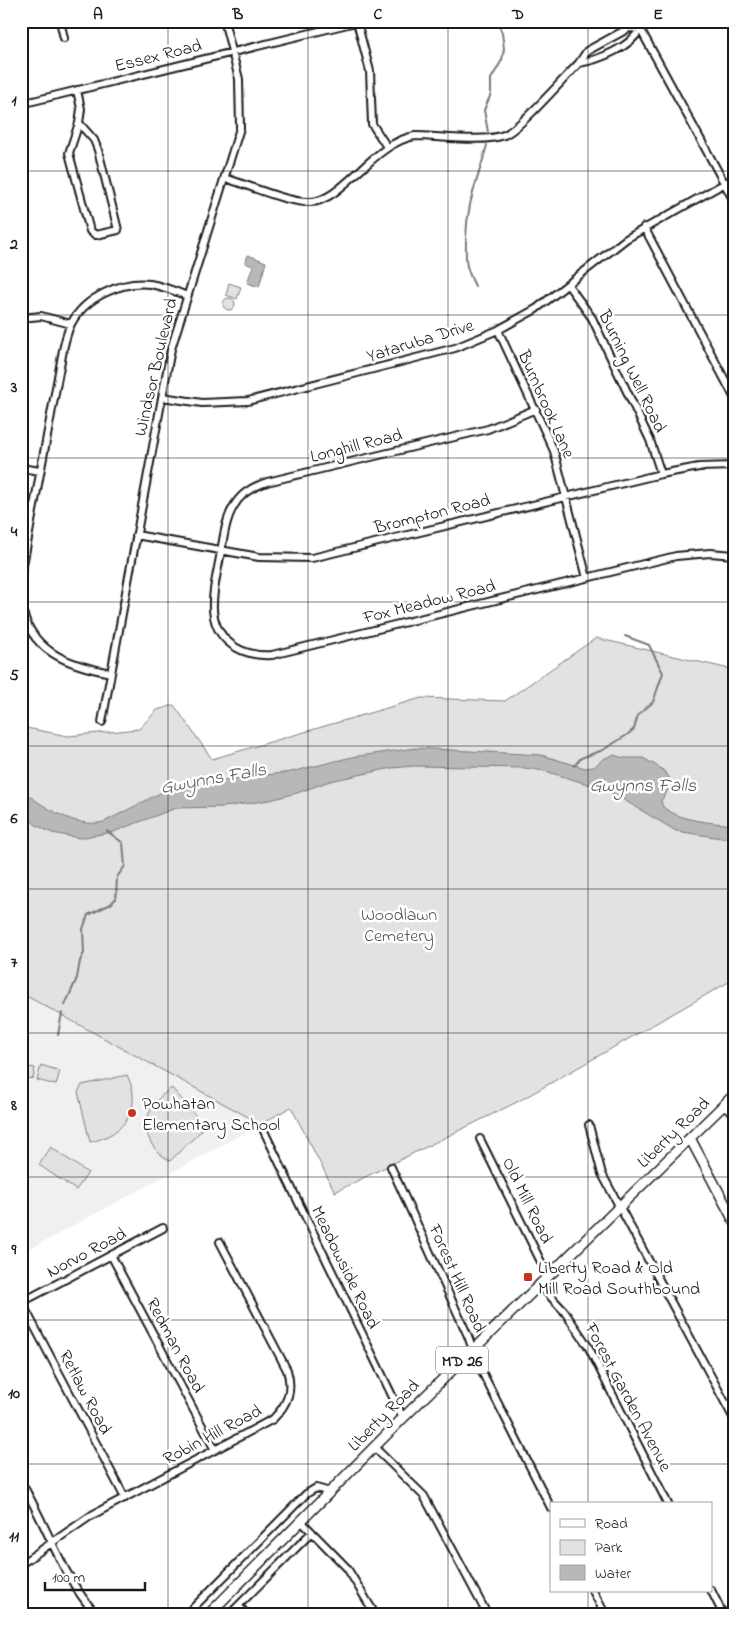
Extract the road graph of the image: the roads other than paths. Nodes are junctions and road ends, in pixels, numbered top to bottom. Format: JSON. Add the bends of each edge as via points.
{"nodes":[{"id":1,"x":60,"y":21,"type":"edge"},
{"id":2,"x":636,"y":21,"type":"edge"},
{"id":3,"x":358,"y":22,"type":"edge"},
{"id":4,"x":225,"y":24,"type":"dead end"},
{"id":5,"x":640,"y":29,"type":"junction"},
{"id":6,"x":64,"y":38,"type":"dead end"},
{"id":7,"x":232,"y":53,"type":"junction"},
{"id":8,"x":579,"y":63,"type":"junction"},
{"id":9,"x":77,"y":90,"type":"junction"},
{"id":10,"x":21,"y":104,"type":"edge"},
{"id":11,"x":79,"y":123,"type":"junction"},
{"id":12,"x":386,"y":147,"type":"junction"},
{"id":13,"x":225,"y":178,"type":"junction"},
{"id":14,"x":734,"y":178,"type":"edge"},
{"id":15,"x":724,"y":183,"type":"junction"},
{"id":16,"x":734,"y":202,"type":"edge"},
{"id":17,"x":644,"y":227,"type":"junction"},
{"id":18,"x":568,"y":285,"type":"junction"},
{"id":19,"x":187,"y":296,"type":"junction"},
{"id":20,"x":21,"y":318,"type":"edge"},
{"id":21,"x":71,"y":324,"type":"junction"},
{"id":22,"x":498,"y":330,"type":"junction"},
{"id":23,"x":734,"y":396,"type":"edge"},
{"id":24,"x":162,"y":397,"type":"junction"},
{"id":25,"x":536,"y":409,"type":"junction"},
{"id":26,"x":734,"y":466,"type":"edge"},
{"id":27,"x":21,"y":468,"type":"edge"},
{"id":28,"x":40,"y":471,"type":"junction"},
{"id":29,"x":660,"y":474,"type":"junction"},
{"id":30,"x":567,"y":496,"type":"junction"},
{"id":31,"x":136,"y":535,"type":"junction"},
{"id":32,"x":221,"y":551,"type":"junction"},
{"id":33,"x":734,"y":555,"type":"edge"},
{"id":34,"x":21,"y":576,"type":"edge"},
{"id":35,"x":587,"y":578,"type":"junction"},
{"id":36,"x":21,"y":602,"type":"edge"},
{"id":37,"x":111,"y":673,"type":"junction"},
{"id":38,"x":102,"y":722,"type":"dead end"},
{"id":39,"x":734,"y":1095,"type":"edge"},
{"id":40,"x":722,"y":1107,"type":"junction"},
{"id":41,"x":734,"y":1112,"type":"edge"},
{"id":42,"x":589,"y":1125,"type":"dead end"},
{"id":43,"x":263,"y":1129,"type":"dead end"},
{"id":44,"x":690,"y":1138,"type":"junction"},
{"id":45,"x":480,"y":1139,"type":"dead end"},
{"id":46,"x":391,"y":1168,"type":"dead end"},
{"id":47,"x":620,"y":1206,"type":"junction"},
{"id":48,"x":734,"y":1221,"type":"edge"},
{"id":49,"x":163,"y":1228,"type":"dead end"},
{"id":50,"x":220,"y":1242,"type":"dead end"},
{"id":51,"x":111,"y":1255,"type":"junction"},
{"id":52,"x":548,"y":1276,"type":"junction"},
{"id":53,"x":539,"y":1284,"type":"junction"},
{"id":54,"x":22,"y":1302,"type":"edge"},
{"id":55,"x":473,"y":1349,"type":"junction"},
{"id":56,"x":402,"y":1418,"type":"junction"},
{"id":57,"x":734,"y":1419,"type":"edge"},
{"id":58,"x":374,"y":1447,"type":"junction"},
{"id":59,"x":214,"y":1450,"type":"junction"},
{"id":60,"x":21,"y":1482,"type":"edge"},
{"id":61,"x":330,"y":1492,"type":"junction"},
{"id":62,"x":125,"y":1498,"type":"junction"},
{"id":63,"x":667,"y":1502,"type":"edge"},
{"id":64,"x":550,"y":1506,"type":"edge"},
{"id":65,"x":301,"y":1521,"type":"junction"},
{"id":66,"x":312,"y":1532,"type":"junction"},
{"id":67,"x":53,"y":1542,"type":"junction"},
{"id":68,"x":21,"y":1564,"type":"edge"},
{"id":69,"x":594,"y":1592,"type":"edge"},
{"id":70,"x":712,"y":1592,"type":"edge"},
{"id":71,"x":238,"y":1606,"type":"junction"},
{"id":72,"x":96,"y":1614,"type":"edge"},
{"id":73,"x":187,"y":1614,"type":"edge"},
{"id":74,"x":209,"y":1614,"type":"edge"},
{"id":75,"x":230,"y":1614,"type":"edge"},
{"id":76,"x":247,"y":1614,"type":"edge"},
{"id":77,"x":374,"y":1614,"type":"edge"},
{"id":78,"x":487,"y":1614,"type":"edge"},
{"id":79,"x":605,"y":1614,"type":"edge"},
{"id":80,"x":723,"y":1614,"type":"edge"}],
"edges":[{"from":1,"to":6,"type":"street"},
{"from":2,"to":5,"type":"street"},
{"from":3,"to":7,"type":"street","name":"Essex Road"},
{"from":3,"to":12,"type":"street","via":[[370,71],[372,124]]},
{"from":4,"to":7,"type":"street","name":"Windsor Boulevard"},
{"from":5,"to":8,"type":"street","via":[[636,38],[593,61]]},
{"from":5,"to":8,"type":"street","via":[[629,28],[587,51]]},
{"from":5,"to":15,"type":"street"},
{"from":7,"to":9,"type":"street","name":"Essex Road"},
{"from":7,"to":13,"type":"street","name":"Windsor Boulevard","via":[[241,113],[240,128]]},
{"from":8,"to":12,"type":"street","via":[[517,127],[505,135],[487,138],[404,137]]},
{"from":9,"to":10,"type":"street","name":"Essex Road"},
{"from":9,"to":11,"type":"street","via":[[81,109]]},
{"from":11,"to":11,"type":"street","via":[[98,150],[118,230],[96,235],[90,231],[69,152]]},
{"from":12,"to":13,"type":"street","via":[[331,195],[313,202],[297,201]]},
{"from":13,"to":19,"type":"street","name":"Windsor Boulevard"},
{"from":14,"to":15,"type":"street","name":"Yataruba Drive"},
{"from":15,"to":16,"type":"street"},
{"from":15,"to":17,"type":"street","name":"Yataruba Drive"},
{"from":17,"to":18,"type":"street","name":"Yataruba Drive"},
{"from":17,"to":23,"type":"street"},
{"from":18,"to":22,"type":"street","name":"Yataruba Drive","via":[[536,309]]},
{"from":18,"to":29,"type":"street","name":"Burning Well Road","via":[[594,323],[650,440]]},
{"from":19,"to":21,"type":"street","via":[[152,284],[125,285],[99,296]]},
{"from":19,"to":24,"type":"street","name":"Windsor Boulevard","via":[[175,333]]},
{"from":20,"to":21,"type":"street","via":[[47,316]]},
{"from":21,"to":28,"type":"street"},
{"from":22,"to":24,"type":"street","name":"Yataruba Drive","via":[[436,354],[248,400],[202,403]]},
{"from":22,"to":25,"type":"street","name":"Burnbrook Lane"},
{"from":24,"to":31,"type":"street","name":"Windsor Boulevard"},
{"from":25,"to":30,"type":"street","name":"Burnbrook Lane","via":[[554,451]]},
{"from":25,"to":32,"type":"street","name":"Longhill Road","via":[[488,429],[256,486],[233,506]]},
{"from":26,"to":29,"type":"street","name":"Brompton Road","via":[[699,467]]},
{"from":27,"to":28,"type":"street"},
{"from":28,"to":34,"type":"street"},
{"from":29,"to":30,"type":"street","name":"Brompton Road"},
{"from":30,"to":32,"type":"street","name":"Brompton Road","via":[[312,558],[275,559]]},
{"from":30,"to":35,"type":"street","name":"Burnbrook Lane"},
{"from":31,"to":32,"type":"street","name":"Brompton Road"},
{"from":31,"to":37,"type":"street","name":"Windsor Boulevard"},
{"from":32,"to":35,"type":"street","name":"Fox Meadow Road","via":[[212,598],[215,624],[229,644],[256,655],[272,655]]},
{"from":33,"to":35,"type":"street","name":"Fox Meadow Road","via":[[684,555]]},
{"from":36,"to":37,"type":"street","via":[[33,633],[52,654],[73,665]]},
{"from":37,"to":38,"type":"street","name":"Windsor Boulevard"},
{"from":39,"to":40,"type":"main road","name":"Liberty Road","number":"MD 26"},
{"from":40,"to":41,"type":"street"},
{"from":40,"to":44,"type":"main road","name":"Liberty Road","number":"MD 26"},
{"from":42,"to":47,"type":"street","via":[[599,1166]]},
{"from":43,"to":56,"type":"street","name":"Meadowside Road"},
{"from":44,"to":47,"type":"main road","name":"Liberty Road","number":"MD 26"},
{"from":44,"to":48,"type":"main road"},
{"from":45,"to":52,"type":"street","name":"Old Mill Road"},
{"from":46,"to":55,"type":"street","name":"Forest Hill Road"},
{"from":47,"to":52,"type":"main road","name":"Liberty Road","number":"MD 26"},
{"from":47,"to":57,"type":"street"},
{"from":49,"to":51,"type":"street","name":"Norvo Road"},
{"from":50,"to":59,"type":"street","name":"Robin Hill Road","via":[[287,1370],[290,1386],[286,1404],[273,1419]]},
{"from":51,"to":54,"type":"street","name":"Norvo Road"},
{"from":51,"to":59,"type":"street","name":"Redman Road"},
{"from":52,"to":53,"type":"main road","name":"Liberty Road","number":"MD 26"},
{"from":53,"to":55,"type":"main road","name":"Liberty Road","number":"MD 26"},
{"from":53,"to":63,"type":"street","name":"Forest Garden Avenue","via":[[564,1311],[588,1346]]},
{"from":54,"to":62,"type":"street","name":"Retlaw Road"},
{"from":55,"to":56,"type":"main road","name":"Liberty Road","number":"MD 26"},
{"from":55,"to":64,"type":"street","name":"Forest Hill Road"},
{"from":56,"to":58,"type":"main road","name":"Liberty Road","number":"MD 26"},
{"from":58,"to":61,"type":"main road","name":"Liberty Road","number":"MD 26"},
{"from":58,"to":78,"type":"street","via":[[424,1496]]},
{"from":59,"to":62,"type":"street","name":"Robin Hill Road"},
{"from":60,"to":67,"type":"street"},
{"from":61,"to":65,"type":"main road","name":"Liberty Road","number":"MD 26"},
{"from":61,"to":73,"type":"street","via":[[316,1488],[306,1494]]},
{"from":62,"to":67,"type":"street","name":"Robin Hill Road","via":[[92,1515]]},
{"from":65,"to":66,"type":"street"},
{"from":65,"to":74,"type":"main road","name":"Liberty Road","number":"MD 26"},
{"from":66,"to":71,"type":"street"},
{"from":66,"to":77,"type":"street","via":[[353,1575]]},
{"from":67,"to":68,"type":"street","name":"Robin Hill Road"},
{"from":67,"to":72,"type":"street","via":[[79,1594]]},
{"from":69,"to":79,"type":"street"},
{"from":70,"to":80,"type":"street"},
{"from":71,"to":75,"type":"street"},
{"from":71,"to":76,"type":"street"}]}
